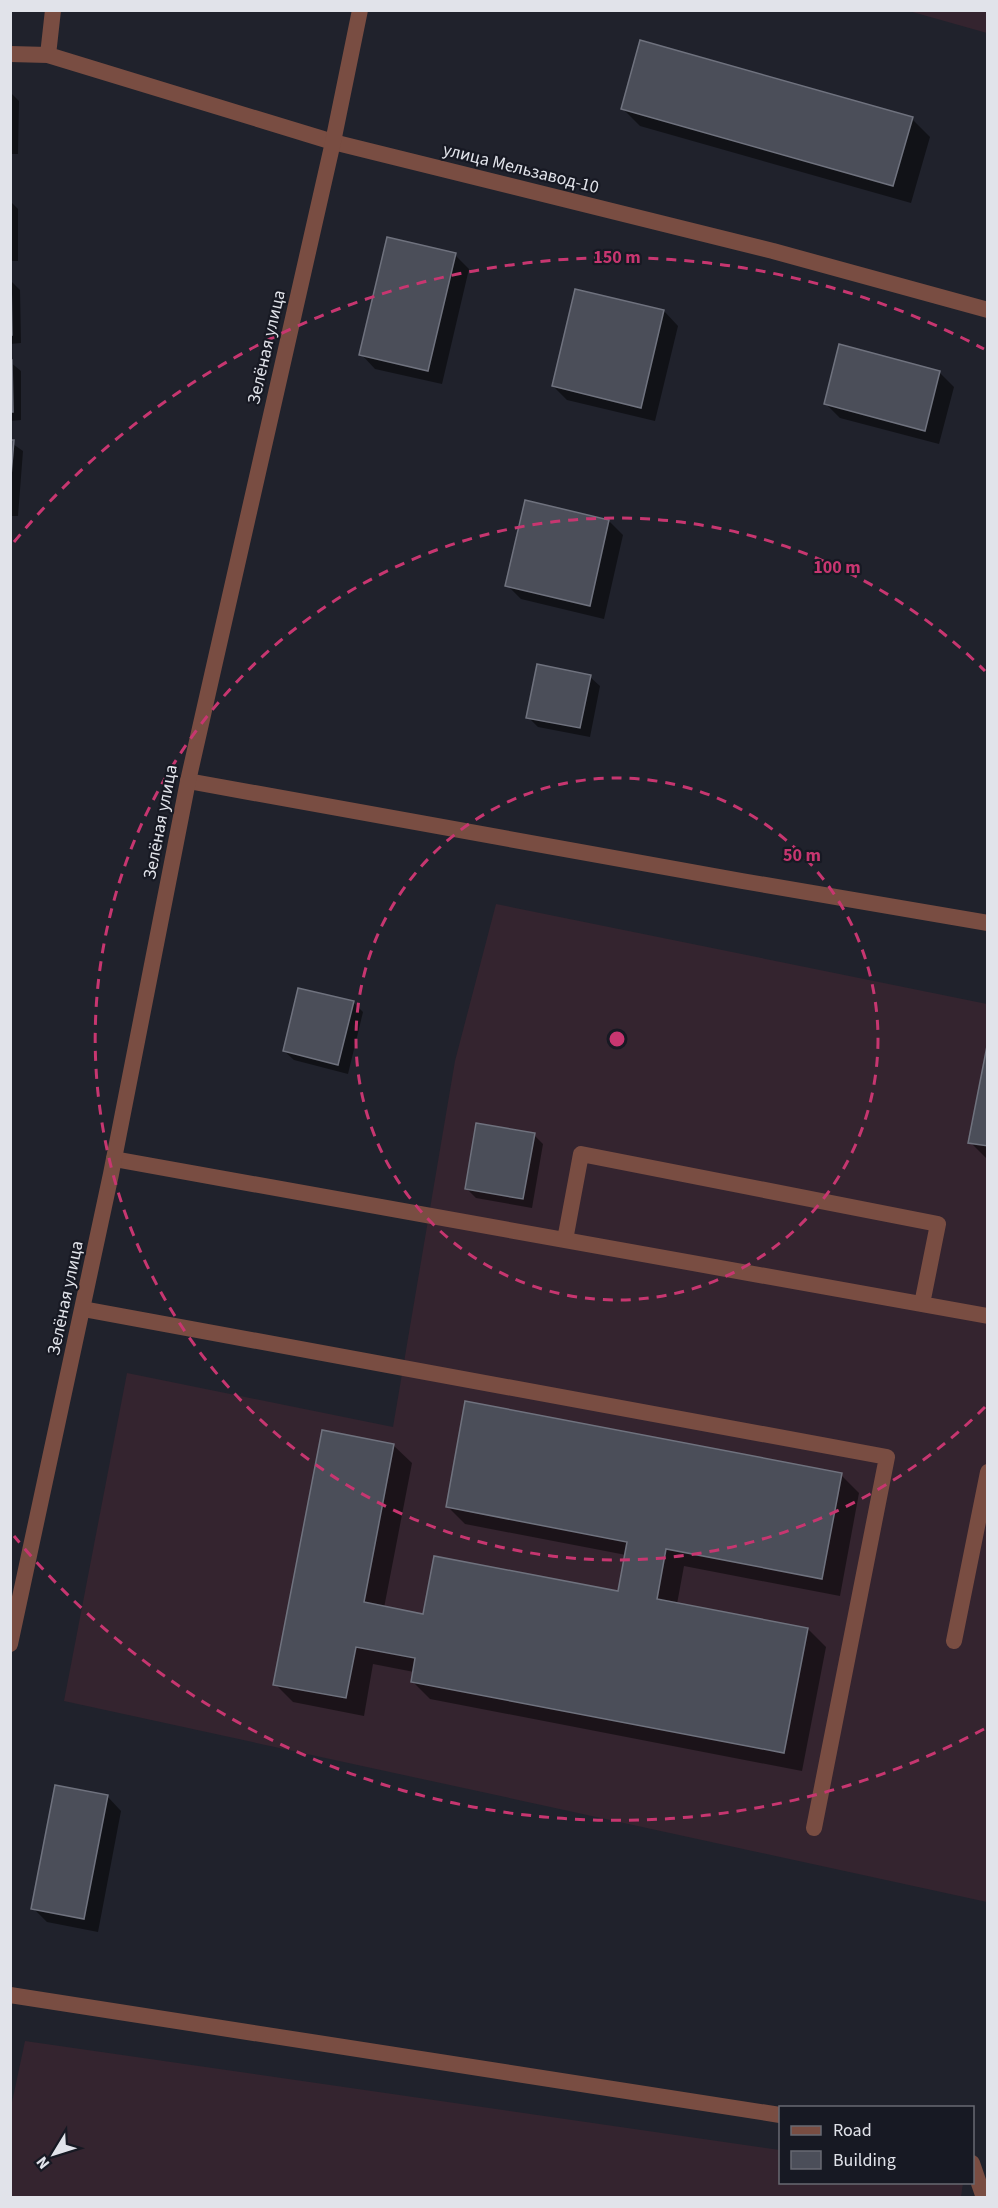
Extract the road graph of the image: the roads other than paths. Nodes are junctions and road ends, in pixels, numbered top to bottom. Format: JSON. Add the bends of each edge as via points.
{"nodes":[{"id":1,"x":53,"y":10,"type":"edge"},
{"id":2,"x":360,"y":10,"type":"edge"},
{"id":3,"x":10,"y":54,"type":"edge"},
{"id":4,"x":48,"y":55,"type":"junction"},
{"id":5,"x":333,"y":142,"type":"junction"},
{"id":6,"x":987,"y":310,"type":"edge"},
{"id":7,"x":188,"y":781,"type":"junction"},
{"id":8,"x":987,"y":923,"type":"edge"},
{"id":9,"x":114,"y":1159,"type":"junction"},
{"id":10,"x":564,"y":1240,"type":"junction"},
{"id":11,"x":922,"y":1304,"type":"junction"},
{"id":12,"x":82,"y":1309,"type":"junction"},
{"id":13,"x":987,"y":1316,"type":"edge"},
{"id":14,"x":987,"y":1473,"type":"edge"},
{"id":15,"x":954,"y":1641,"type":"dead end"},
{"id":16,"x":10,"y":1644,"type":"edge"},
{"id":17,"x":814,"y":1828,"type":"dead end"},
{"id":18,"x":10,"y":1995,"type":"edge"},
{"id":19,"x":779,"y":2115,"type":"edge"},
{"id":20,"x":974,"y":2169,"type":"edge"},
{"id":21,"x":984,"y":2198,"type":"edge"}],
"edges":[{"from":1,"to":4,"type":"street"},
{"from":2,"to":5,"type":"street","name":"Зелёная улица"},
{"from":3,"to":4,"type":"street","name":"улица Мельзавод-10"},
{"from":4,"to":5,"type":"street","name":"улица Мельзавод-10"},
{"from":5,"to":6,"type":"street","name":"улица Мельзавод-10","via":[[773,251]]},
{"from":5,"to":7,"type":"street","name":"Зелёная улица"},
{"from":7,"to":8,"type":"street"},
{"from":7,"to":9,"type":"street","name":"Зелёная улица"},
{"from":9,"to":10,"type":"street"},
{"from":9,"to":12,"type":"street","name":"Зелёная улица"},
{"from":10,"to":11,"type":"street"},
{"from":10,"to":11,"type":"street","via":[[581,1154],[938,1224]]},
{"from":11,"to":13,"type":"street"},
{"from":12,"to":16,"type":"street","name":"Зелёная улица"},
{"from":12,"to":17,"type":"street","via":[[887,1457]]},
{"from":14,"to":15,"type":"street"},
{"from":18,"to":19,"type":"street"},
{"from":20,"to":21,"type":"street"}]}
